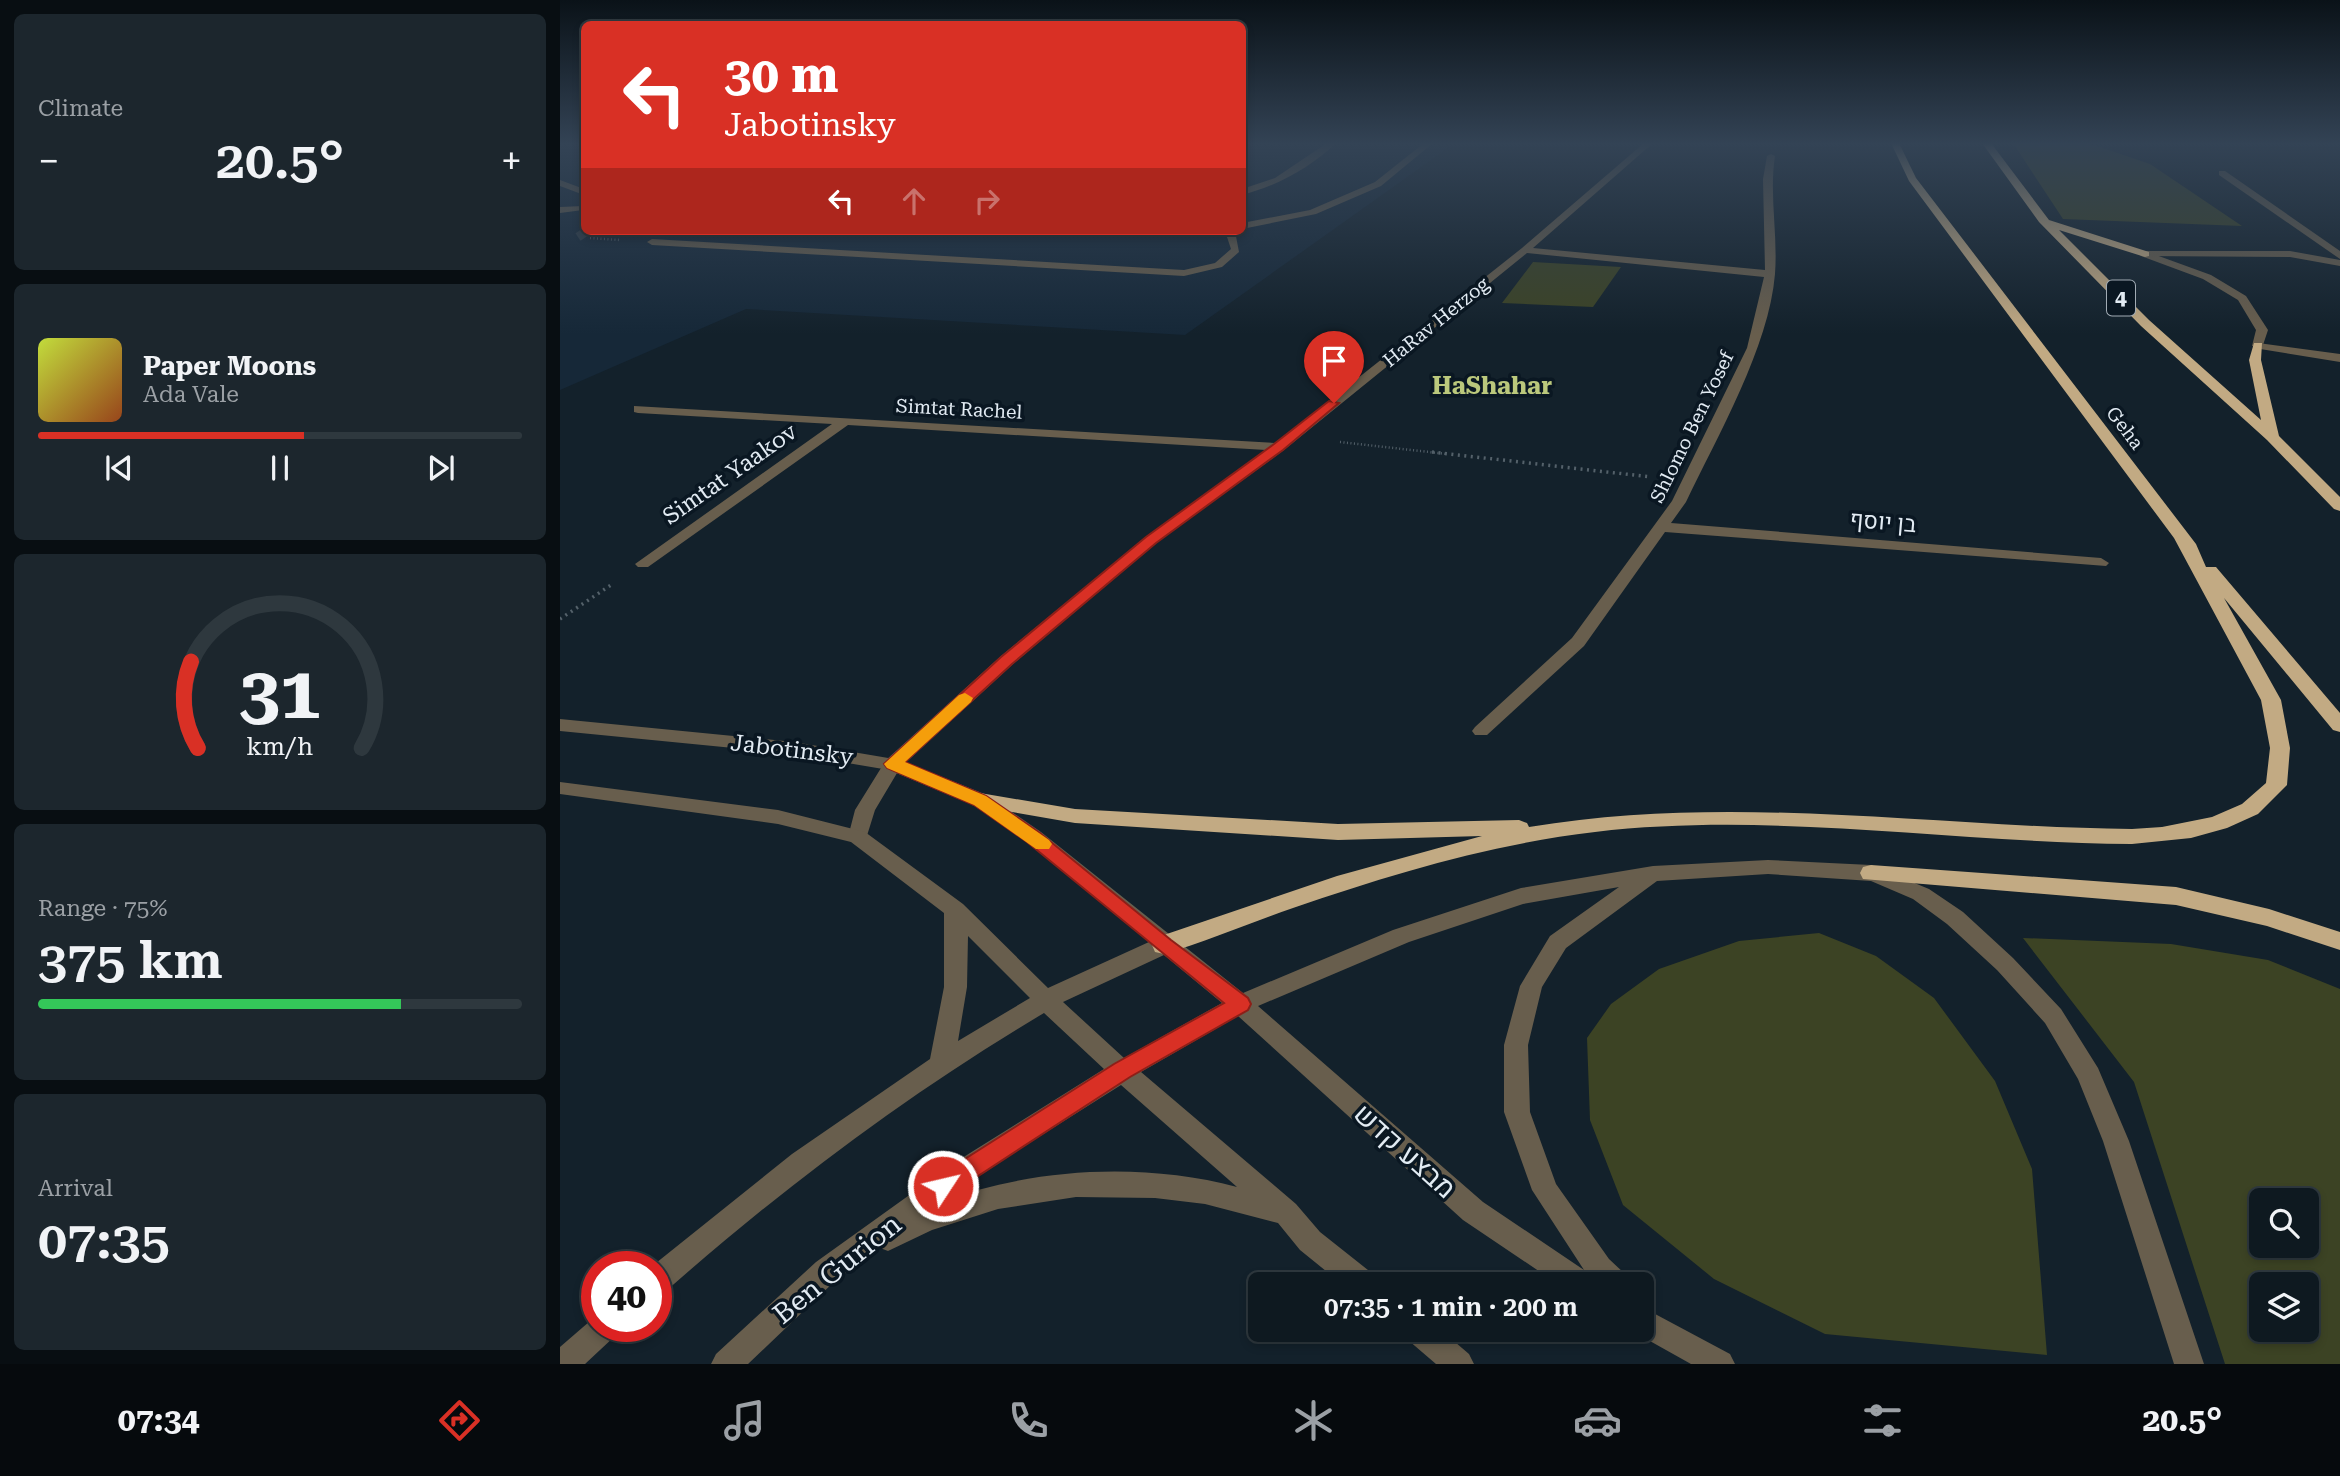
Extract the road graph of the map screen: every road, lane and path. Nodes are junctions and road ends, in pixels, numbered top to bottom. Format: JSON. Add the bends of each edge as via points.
{"nodes":[{"id":1,"x":1325,"y":207,"type":"edge"},
{"id":2,"x":1575,"y":207,"type":"edge"},
{"id":3,"x":1768,"y":207,"type":"edge"},
{"id":4,"x":1933,"y":207,"type":"edge"},
{"id":5,"x":2033,"y":207,"type":"edge"},
{"id":6,"x":2270,"y":207,"type":"edge"},
{"id":7,"x":560,"y":210,"type":"edge"},
{"id":8,"x":581,"y":210,"type":"edge"},
{"id":9,"x":2043,"y":220,"type":"junction"},
{"id":10,"x":1246,"y":225,"type":"edge"},
{"id":11,"x":1231,"y":235,"type":"edge"},
{"id":12,"x":590,"y":238,"type":"dead end"},
{"id":13,"x":652,"y":242,"type":"joint"},
{"id":14,"x":1525,"y":250,"type":"junction"},
{"id":15,"x":2145,"y":254,"type":"junction"},
{"id":16,"x":2340,"y":256,"type":"edge"},
{"id":17,"x":2340,"y":263,"type":"edge"},
{"id":18,"x":1770,"y":274,"type":"junction"},
{"id":19,"x":2258,"y":346,"type":"junction"},
{"id":20,"x":2340,"y":358,"type":"edge"},
{"id":21,"x":638,"y":408,"type":"dead end"},
{"id":22,"x":844,"y":422,"type":"junction"},
{"id":23,"x":1291,"y":437,"type":"junction"},
{"id":24,"x":2272,"y":437,"type":"junction"},
{"id":25,"x":1279,"y":447,"type":"junction"},
{"id":26,"x":1690,"y":481,"type":"junction"},
{"id":27,"x":2340,"y":506,"type":"edge"},
{"id":28,"x":1661,"y":527,"type":"junction"},
{"id":29,"x":2182,"y":539,"type":"junction"},
{"id":30,"x":2101,"y":563,"type":"dead end"},
{"id":31,"x":643,"y":564,"type":"joint"},
{"id":32,"x":560,"y":619,"type":"edge"},
{"id":33,"x":560,"y":725,"type":"edge"},
{"id":34,"x":2340,"y":726,"type":"edge"},
{"id":35,"x":1481,"y":731,"type":"dead end"},
{"id":36,"x":893,"y":764,"type":"junction"},
{"id":37,"x":560,"y":789,"type":"edge"},
{"id":38,"x":980,"y":800,"type":"junction"},
{"id":39,"x":1604,"y":825,"type":"junction"},
{"id":40,"x":858,"y":837,"type":"junction"},
{"id":41,"x":1871,"y":873,"type":"junction"},
{"id":42,"x":1653,"y":874,"type":"junction"},
{"id":43,"x":955,"y":910,"type":"junction"},
{"id":44,"x":2340,"y":941,"type":"edge"},
{"id":45,"x":1164,"y":945,"type":"junction"},
{"id":46,"x":1046,"y":1001,"type":"junction"},
{"id":47,"x":1240,"y":1004,"type":"junction"},
{"id":48,"x":941,"y":1064,"type":"junction"},
{"id":49,"x":1122,"y":1071,"type":"junction"},
{"id":50,"x":1286,"y":1213,"type":"junction"},
{"id":51,"x":672,"y":1267,"type":"edge"},
{"id":52,"x":826,"y":1271,"type":"junction"},
{"id":53,"x":1348,"y":1272,"type":"edge"},
{"id":54,"x":1563,"y":1272,"type":"edge"},
{"id":55,"x":1604,"y":1272,"type":"edge"},
{"id":56,"x":1654,"y":1326,"type":"edge"},
{"id":57,"x":587,"y":1342,"type":"edge"},
{"id":58,"x":1432,"y":1342,"type":"edge"},
{"id":59,"x":563,"y":1364,"type":"edge"},
{"id":60,"x":726,"y":1364,"type":"edge"},
{"id":61,"x":1459,"y":1364,"type":"edge"},
{"id":62,"x":1720,"y":1364,"type":"edge"},
{"id":63,"x":2189,"y":1364,"type":"edge"}],
"edges":[{"from":1,"to":10,"type":"street"},
{"from":2,"to":14,"type":"street","name":"HaRav Herzog"},
{"from":3,"to":18,"type":"street","name":"Shlomo Ben Yosef"},
{"from":4,"to":29,"type":"highway","name":"Geha"},
{"from":5,"to":9,"type":"highway","number":"4"},
{"from":6,"to":16,"type":"street"},
{"from":7,"to":8,"type":"street"},
{"from":9,"to":15,"type":"highway"},
{"from":9,"to":24,"type":"highway","number":"4","via":[[2145,323]]},
{"from":11,"to":13,"type":"street","via":[[1237,250],[1218,265],[1184,273]]},
{"from":12,"to":13,"type":"path"},
{"from":14,"to":18,"type":"street"},
{"from":14,"to":23,"type":"street","name":"HaRav Herzog"},
{"from":15,"to":17,"type":"street","via":[[2290,254]]},
{"from":15,"to":19,"type":"street","via":[[2207,277],[2242,298],[2262,330]]},
{"from":18,"to":26,"type":"street","name":"Shlomo Ben Yosef","via":[[1753,348]]},
{"from":19,"to":20,"type":"street"},
{"from":19,"to":24,"type":"highway","via":[[2255,360]]},
{"from":21,"to":22,"type":"street","name":"Simtat Rachel"},
{"from":22,"to":25,"type":"street","name":"Simtat Rachel"},
{"from":22,"to":31,"type":"street","name":"Simtat Yaakov"},
{"from":23,"to":25,"type":"street","name":"HaRav Herzog"},
{"from":23,"to":26,"type":"path"},
{"from":24,"to":27,"type":"highway","number":"4"},
{"from":25,"to":36,"type":"street","name":"HaRav Herzog","via":[[1151,540],[1007,660]]},
{"from":26,"to":28,"type":"street","name":"Shlomo Ben Yosef"},
{"from":28,"to":30,"type":"street","name":"בן יוסף"},
{"from":28,"to":35,"type":"street","name":"Shlomo Ben Yosef","via":[[1577,642]]},
{"from":29,"to":34,"type":"highway","name":"Geha"},
{"from":29,"to":39,"type":"highway","via":[[2271,700],[2280,748],[2276,785],[2249,810],[2196,831],[2131,837],[1770,818],[1658,819]]},
{"from":31,"to":32,"type":"path"},
{"from":33,"to":36,"type":"street","name":"Jabotinsky","via":[[794,748]]},
{"from":36,"to":38,"type":"street","name":"Jabotinsky"},
{"from":36,"to":40,"type":"street","name":"HaRav Herzog","via":[[865,810]]},
{"from":37,"to":40,"type":"street","via":[[778,817]]},
{"from":38,"to":39,"type":"highway","via":[[1075,816],[1338,832]]},
{"from":38,"to":45,"type":"street","name":"Jabotinsky","via":[[1034,837]]},
{"from":39,"to":45,"type":"highway","via":[[1540,832],[1416,859],[1301,894]]},
{"from":40,"to":43,"type":"street"},
{"from":41,"to":42,"type":"street","name":"Ben Gurion","via":[[1768,867]]},
{"from":41,"to":44,"type":"highway","via":[[2176,896]]},
{"from":41,"to":63,"type":"street","name":"Ben Gurion","via":[[1921,894],[1955,918],[2053,1016],[2089,1075],[2116,1141]]},
{"from":42,"to":47,"type":"street","name":"Ben Gurion","via":[[1521,896],[1401,936]]},
{"from":42,"to":55,"type":"street","via":[[1558,942],[1531,986],[1516,1045],[1517,1112],[1545,1190]]},
{"from":43,"to":46,"type":"street"},
{"from":43,"to":48,"type":"street","via":[[957,990]]},
{"from":45,"to":46,"type":"street"},
{"from":45,"to":47,"type":"street","name":"Jabotinsky"},
{"from":46,"to":48,"type":"street"},
{"from":46,"to":49,"type":"street"},
{"from":47,"to":49,"type":"street","name":"Ben Gurion"},
{"from":47,"to":54,"type":"street","name":"מבצע קדש","via":[[1473,1211]]},
{"from":48,"to":51,"type":"street","via":[[839,1133]]},
{"from":49,"to":50,"type":"street"},
{"from":49,"to":52,"type":"street","name":"Ben Gurion","via":[[963,1171]]},
{"from":50,"to":52,"type":"street","via":[[1196,1190],[1115,1182],[1040,1190],[992,1197],[916,1222]]},
{"from":50,"to":53,"type":"street","via":[[1310,1241]]},
{"from":52,"to":60,"type":"street","name":"Ben Gurion"},
{"from":56,"to":62,"type":"street"},
{"from":57,"to":59,"type":"street"},
{"from":58,"to":61,"type":"street"}]}
